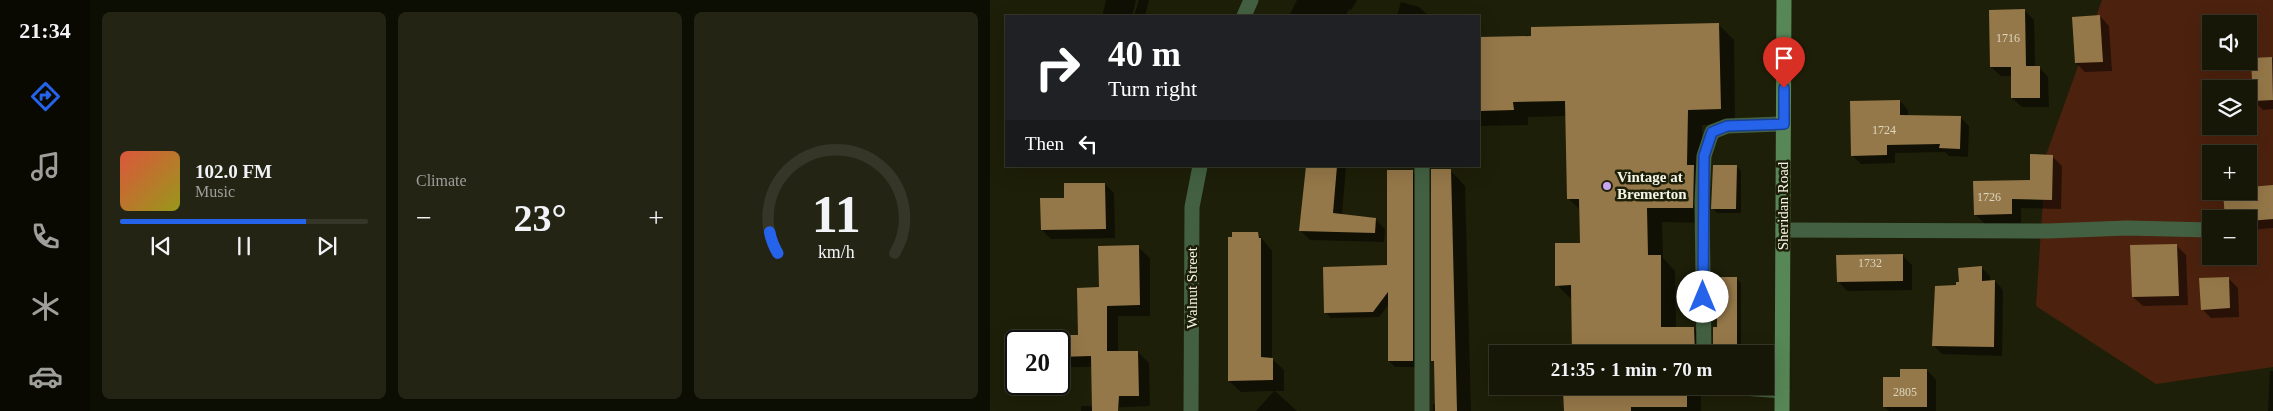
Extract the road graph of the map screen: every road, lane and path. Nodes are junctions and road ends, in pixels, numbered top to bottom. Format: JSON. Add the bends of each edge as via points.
{"nodes":[{"id":1,"x":1251,"y":0,"type":"edge"},
{"id":2,"x":1784,"y":0,"type":"edge"},
{"id":3,"x":1244,"y":15,"type":"edge"},
{"id":4,"x":1784,"y":124,"type":"junction"},
{"id":5,"x":1200,"y":167,"type":"edge"},
{"id":6,"x":1422,"y":167,"type":"edge"},
{"id":7,"x":1783,"y":230,"type":"junction"},
{"id":8,"x":2202,"y":230,"type":"edge"},
{"id":9,"x":1704,"y":345,"type":"edge"},
{"id":10,"x":1774,"y":390,"type":"edge"},
{"id":11,"x":1782,"y":391,"type":"junction"},
{"id":12,"x":1191,"y":411,"type":"edge"},
{"id":13,"x":1422,"y":411,"type":"edge"},
{"id":14,"x":1782,"y":411,"type":"edge"}],
"edges":[{"from":1,"to":3,"type":"street"},
{"from":2,"to":4,"type":"main road","name":"Sheridan Road"},
{"from":4,"to":7,"type":"main road","name":"Sheridan Road"},
{"from":4,"to":9,"type":"street","via":[[1727,126],[1712,132],[1704,156],[1702,202]]},
{"from":5,"to":12,"type":"street","name":"Walnut Street","via":[[1192,207]]},
{"from":6,"to":13,"type":"street"},
{"from":7,"to":8,"type":"street"},
{"from":7,"to":11,"type":"main road","name":"Sheridan Road"},
{"from":10,"to":11,"type":"street"},
{"from":11,"to":14,"type":"main road","name":"Sheridan Road"}]}
